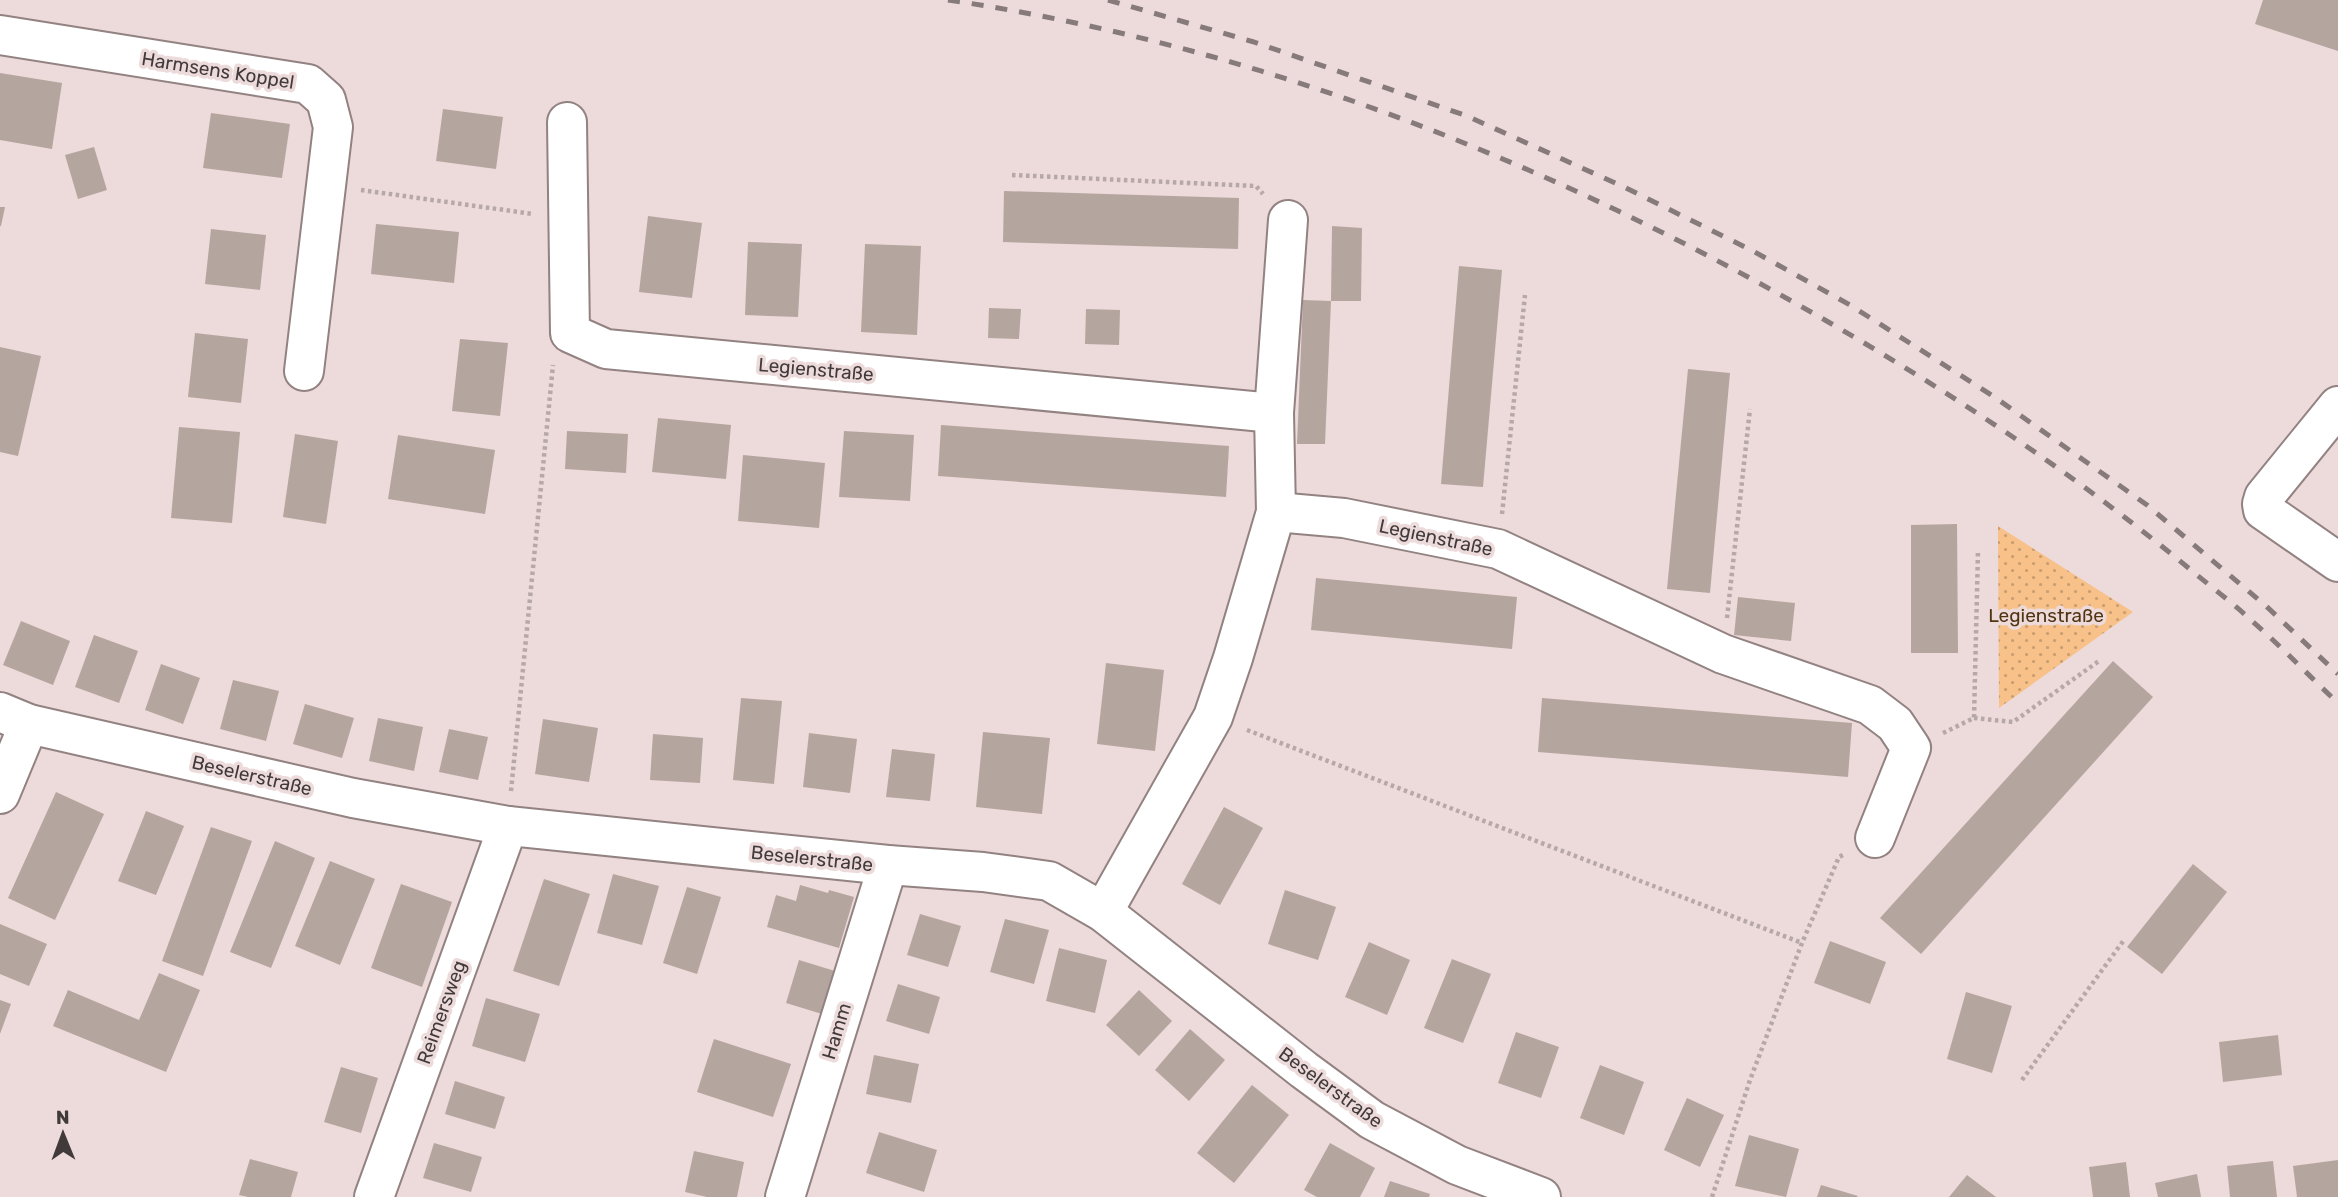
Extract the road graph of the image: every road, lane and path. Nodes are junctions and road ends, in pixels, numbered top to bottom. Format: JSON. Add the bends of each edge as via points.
{"nodes":[{"id":1,"x":0,"y":36,"type":"edge"},
{"id":2,"x":567,"y":122,"type":"dead end"},
{"id":3,"x":1012,"y":175,"type":"dead end"},
{"id":4,"x":326,"y":185,"type":"junction"},
{"id":5,"x":568,"y":219,"type":"junction"},
{"id":6,"x":1288,"y":220,"type":"joint"},
{"id":7,"x":1525,"y":295,"type":"dead end"},
{"id":8,"x":570,"y":333,"type":"junction"},
{"id":9,"x":304,"y":371,"type":"dead end"},
{"id":10,"x":2338,"y":405,"type":"edge"},
{"id":11,"x":1750,"y":410,"type":"dead end"},
{"id":12,"x":1274,"y":413,"type":"junction"},
{"id":13,"x":1276,"y":512,"type":"junction"},
{"id":14,"x":1498,"y":550,"type":"junction"},
{"id":15,"x":1978,"y":551,"type":"dead end"},
{"id":16,"x":2338,"y":562,"type":"edge"},
{"id":17,"x":1723,"y":654,"type":"junction"},
{"id":18,"x":2099,"y":661,"type":"dead end"},
{"id":19,"x":1213,"y":717,"type":"junction"},
{"id":20,"x":15,"y":718,"type":"edge"},
{"id":21,"x":1974,"y":718,"type":"junction"},
{"id":22,"x":1911,"y":748,"type":"junction"},
{"id":23,"x":0,"y":794,"type":"edge"},
{"id":24,"x":508,"y":827,"type":"junction"},
{"id":25,"x":1875,"y":838,"type":"joint"},
{"id":26,"x":888,"y":865,"type":"junction"},
{"id":27,"x":1103,"y":912,"type":"junction"},
{"id":28,"x":2124,"y":940,"type":"dead end"},
{"id":29,"x":1802,"y":943,"type":"junction"},
{"id":30,"x":2022,"y":1080,"type":"dead end"},
{"id":31,"x":374,"y":1197,"type":"edge"},
{"id":32,"x":785,"y":1197,"type":"edge"},
{"id":33,"x":1542,"y":1197,"type":"edge"},
{"id":34,"x":1712,"y":1197,"type":"edge"}],
"edges":[{"from":1,"to":4,"type":"street","name":"Harmsens Koppel","via":[[308,84],[326,100],[333,127]]},
{"from":2,"to":5,"type":"street"},
{"from":3,"to":6,"type":"path","via":[[1256,186]]},
{"from":4,"to":5,"type":"path"},
{"from":4,"to":9,"type":"street","name":"Harmsens Koppel"},
{"from":5,"to":8,"type":"street"},
{"from":6,"to":12,"type":"street"},
{"from":7,"to":14,"type":"path"},
{"from":8,"to":12,"type":"street","name":"Legienstraße","via":[[606,349]]},
{"from":8,"to":24,"type":"path","via":[[552,365]]},
{"from":10,"to":16,"type":"street","via":[[2262,504],[2263,510]]},
{"from":11,"to":17,"type":"path"},
{"from":12,"to":13,"type":"street"},
{"from":13,"to":14,"type":"street","name":"Legienstraße","via":[[1344,518]]},
{"from":13,"to":19,"type":"street"},
{"from":14,"to":17,"type":"street","name":"Legienstraße"},
{"from":15,"to":21,"type":"path"},
{"from":17,"to":22,"type":"street","name":"Legienstraße","via":[[1870,705],[1895,724]]},
{"from":18,"to":21,"type":"path","via":[[2013,722]]},
{"from":19,"to":27,"type":"street"},
{"from":19,"to":29,"type":"path"},
{"from":20,"to":23,"type":"street"},
{"from":20,"to":24,"type":"street","name":"Beselerstraße","via":[[353,798]]},
{"from":21,"to":22,"type":"path"},
{"from":22,"to":25,"type":"street"},
{"from":24,"to":26,"type":"street","name":"Beselerstraße"},
{"from":24,"to":31,"type":"street","name":"Reimersweg"},
{"from":25,"to":29,"type":"path","via":[[1839,857]]},
{"from":26,"to":27,"type":"street","name":"Beselerstraße","via":[[1049,881]]},
{"from":26,"to":32,"type":"street","name":"Hamm"},
{"from":27,"to":33,"type":"street","name":"Beselerstraße","via":[[1372,1120],[1457,1165]]},
{"from":28,"to":30,"type":"path"},
{"from":29,"to":34,"type":"path"}]}
